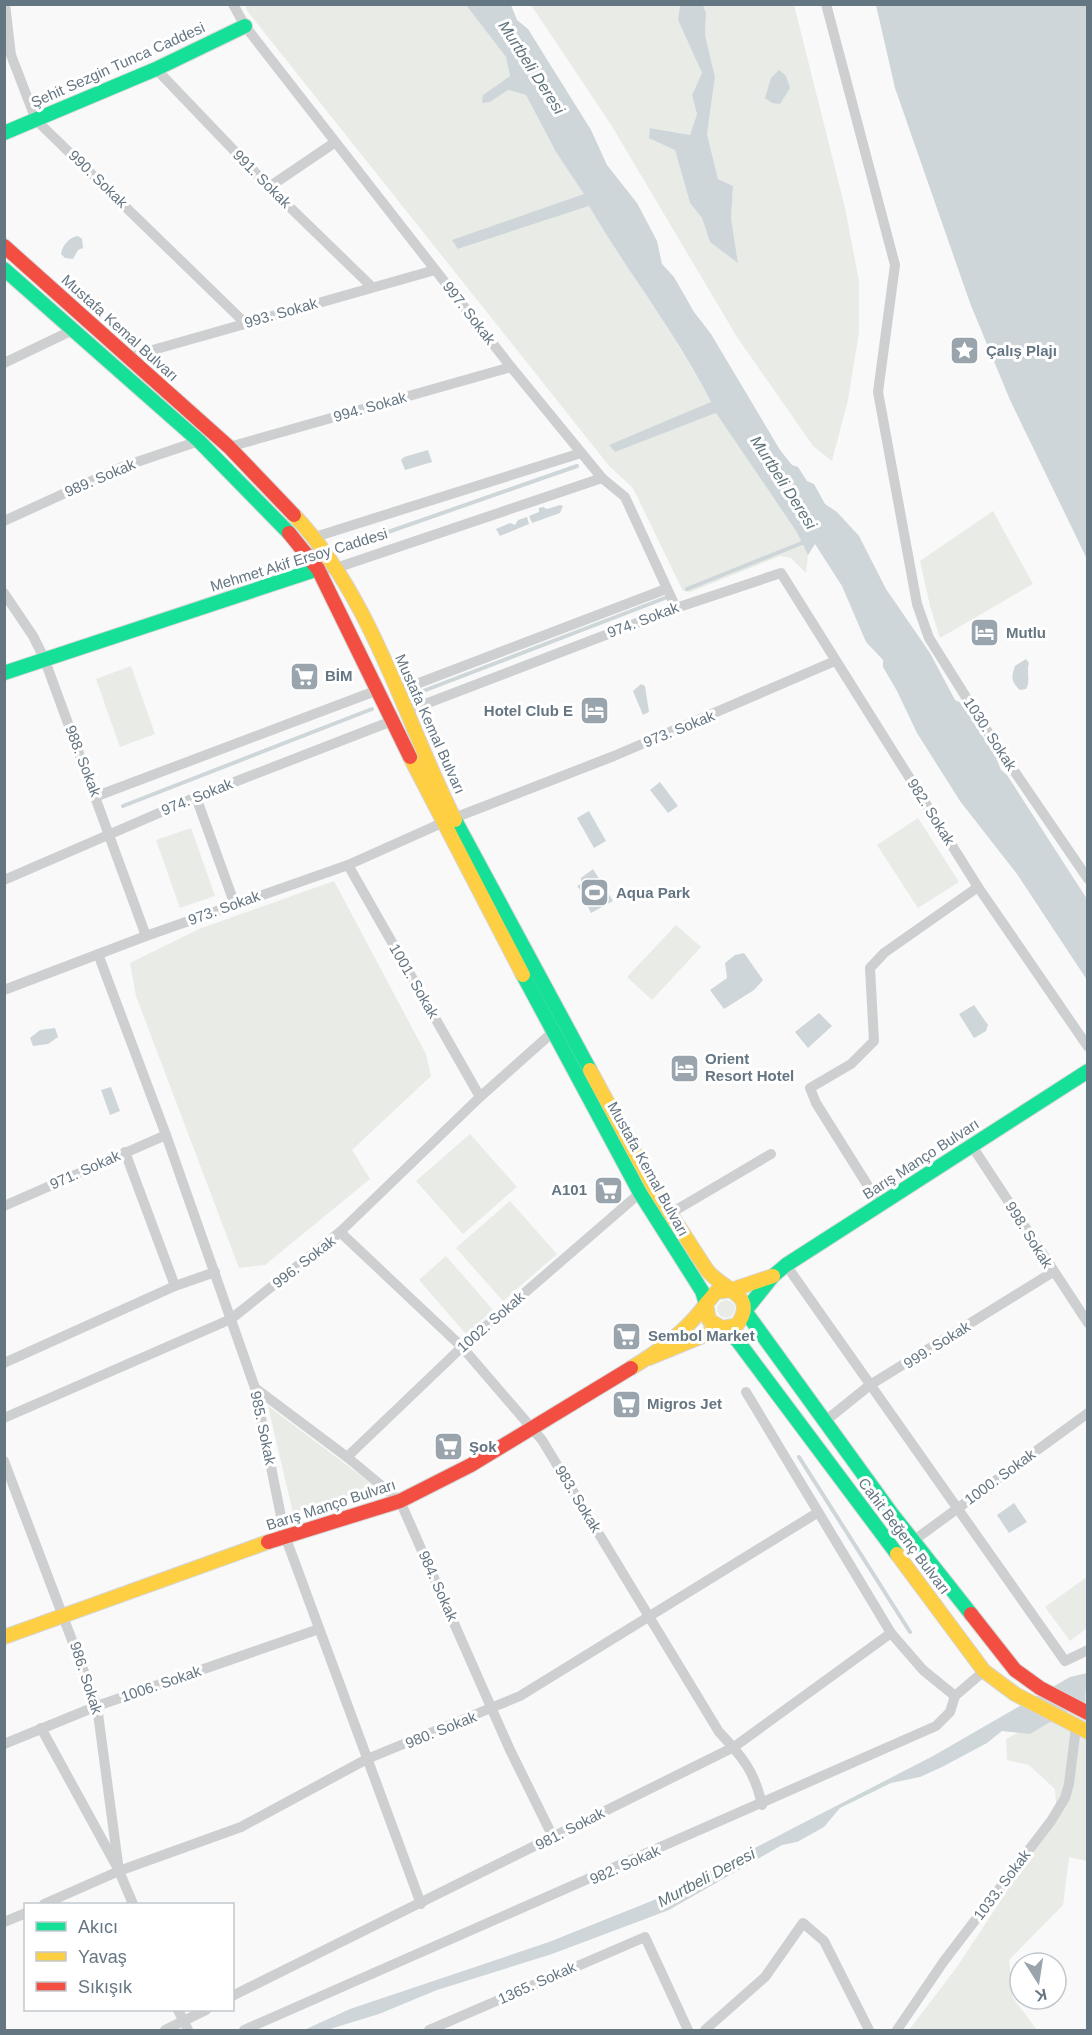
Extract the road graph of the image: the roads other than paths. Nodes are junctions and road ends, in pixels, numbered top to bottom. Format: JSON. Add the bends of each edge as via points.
{"nodes":[{"id":1,"x":5,"y":4,"type":"edge"},
{"id":2,"x":233,"y":4,"type":"edge"},
{"id":3,"x":826,"y":4,"type":"edge"},
{"id":4,"x":245,"y":26,"type":"junction"},
{"id":5,"x":156,"y":69,"type":"junction"},
{"id":6,"x":36,"y":120,"type":"junction"},
{"id":7,"x":4,"y":133,"type":"edge"},
{"id":8,"x":334,"y":143,"type":"junction"},
{"id":9,"x":269,"y":187,"type":"junction"},
{"id":10,"x":4,"y":246,"type":"edge"},
{"id":11,"x":4,"y":270,"type":"edge"},
{"id":12,"x":435,"y":270,"type":"junction"},
{"id":13,"x":372,"y":286,"type":"junction"},
{"id":14,"x":245,"y":324,"type":"junction"},
{"id":15,"x":74,"y":330,"type":"junction"},
{"id":16,"x":128,"y":357,"type":"junction"},
{"id":17,"x":4,"y":363,"type":"edge"},
{"id":18,"x":511,"y":367,"type":"junction"},
{"id":19,"x":199,"y":441,"type":"junction"},
{"id":20,"x":229,"y":447,"type":"junction"},
{"id":21,"x":581,"y":453,"type":"junction"},
{"id":22,"x":602,"y":478,"type":"junction"},
{"id":23,"x":4,"y":521,"type":"edge"},
{"id":24,"x":315,"y":537,"type":"junction"},
{"id":25,"x":336,"y":568,"type":"junction"},
{"id":26,"x":318,"y":570,"type":"junction"},
{"id":27,"x":781,"y":573,"type":"joint"},
{"id":28,"x":666,"y":589,"type":"junction"},
{"id":29,"x":4,"y":593,"type":"edge"},
{"id":30,"x":676,"y":608,"type":"junction"},
{"id":31,"x":44,"y":658,"type":"junction"},
{"id":32,"x":835,"y":661,"type":"junction"},
{"id":33,"x":4,"y":673,"type":"edge"},
{"id":34,"x":378,"y":690,"type":"junction"},
{"id":35,"x":398,"y":691,"type":"junction"},
{"id":36,"x":407,"y":711,"type":"junction"},
{"id":37,"x":392,"y":721,"type":"junction"},
{"id":38,"x":97,"y":796,"type":"junction"},
{"id":39,"x":196,"y":796,"type":"junction"},
{"id":40,"x":448,"y":820,"type":"junction"},
{"id":41,"x":109,"y":833,"type":"junction"},
{"id":42,"x":348,"y":865,"type":"junction"},
{"id":43,"x":1088,"y":879,"type":"edge"},
{"id":44,"x":4,"y":880,"type":"edge"},
{"id":45,"x":978,"y":887,"type":"junction"},
{"id":46,"x":235,"y":904,"type":"junction"},
{"id":47,"x":146,"y":936,"type":"junction"},
{"id":48,"x":98,"y":954,"type":"junction"},
{"id":49,"x":4,"y":990,"type":"edge"},
{"id":50,"x":553,"y":1032,"type":"junction"},
{"id":51,"x":1088,"y":1047,"type":"edge"},
{"id":52,"x":1088,"y":1071,"type":"edge"},
{"id":53,"x":480,"y":1097,"type":"junction"},
{"id":54,"x":166,"y":1135,"type":"junction"},
{"id":55,"x":972,"y":1146,"type":"junction"},
{"id":56,"x":125,"y":1152,"type":"junction"},
{"id":57,"x":771,"y":1154,"type":"dead end"},
{"id":58,"x":640,"y":1193,"type":"junction"},
{"id":59,"x":880,"y":1205,"type":"junction"},
{"id":60,"x":4,"y":1206,"type":"edge"},
{"id":61,"x":671,"y":1214,"type":"junction"},
{"id":62,"x":340,"y":1232,"type":"junction"},
{"id":63,"x":786,"y":1265,"type":"junction"},
{"id":64,"x":214,"y":1272,"type":"junction"},
{"id":65,"x":1053,"y":1272,"type":"junction"},
{"id":66,"x":773,"y":1276,"type":"junction"},
{"id":67,"x":175,"y":1286,"type":"junction"},
{"id":68,"x":731,"y":1290,"type":"junction"},
{"id":69,"x":706,"y":1304,"type":"junction"},
{"id":70,"x":745,"y":1311,"type":"junction"},
{"id":71,"x":231,"y":1319,"type":"junction"},
{"id":72,"x":1088,"y":1323,"type":"edge"},
{"id":73,"x":722,"y":1328,"type":"junction"},
{"id":74,"x":462,"y":1347,"type":"junction"},
{"id":75,"x":646,"y":1359,"type":"junction"},
{"id":76,"x":4,"y":1364,"type":"edge"},
{"id":77,"x":870,"y":1385,"type":"junction"},
{"id":78,"x":255,"y":1388,"type":"junction"},
{"id":79,"x":746,"y":1392,"type":"dead end"},
{"id":80,"x":1088,"y":1413,"type":"edge"},
{"id":81,"x":4,"y":1418,"type":"edge"},
{"id":82,"x":824,"y":1422,"type":"junction"},
{"id":83,"x":533,"y":1428,"type":"junction"},
{"id":84,"x":347,"y":1457,"type":"junction"},
{"id":85,"x":4,"y":1461,"type":"edge"},
{"id":86,"x":400,"y":1501,"type":"junction"},
{"id":87,"x":956,"y":1509,"type":"junction"},
{"id":88,"x":817,"y":1513,"type":"junction"},
{"id":89,"x":285,"y":1536,"type":"junction"},
{"id":90,"x":913,"y":1541,"type":"junction"},
{"id":91,"x":65,"y":1615,"type":"junction"},
{"id":92,"x":651,"y":1617,"type":"junction"},
{"id":93,"x":319,"y":1629,"type":"junction"},
{"id":94,"x":891,"y":1633,"type":"junction"},
{"id":95,"x":4,"y":1637,"type":"edge"},
{"id":96,"x":1088,"y":1650,"type":"edge"},
{"id":97,"x":984,"y":1671,"type":"junction"},
{"id":98,"x":955,"y":1696,"type":"junction"},
{"id":99,"x":98,"y":1706,"type":"junction"},
{"id":100,"x":493,"y":1709,"type":"junction"},
{"id":101,"x":1088,"y":1713,"type":"edge"},
{"id":102,"x":41,"y":1728,"type":"junction"},
{"id":103,"x":1078,"y":1728,"type":"edge"},
{"id":104,"x":4,"y":1744,"type":"edge"},
{"id":105,"x":734,"y":1747,"type":"junction"},
{"id":106,"x":367,"y":1759,"type":"junction"},
{"id":107,"x":762,"y":1805,"type":"junction"},
{"id":108,"x":553,"y":1837,"type":"junction"},
{"id":109,"x":119,"y":1871,"type":"junction"},
{"id":110,"x":48,"y":1903,"type":"edge"},
{"id":111,"x":132,"y":1903,"type":"edge"},
{"id":112,"x":421,"y":1904,"type":"junction"},
{"id":113,"x":24,"y":1914,"type":"edge"},
{"id":114,"x":4,"y":1922,"type":"edge"},
{"id":115,"x":234,"y":1995,"type":"edge"},
{"id":116,"x":178,"y":2011,"type":"edge"},
{"id":117,"x":205,"y":2011,"type":"edge"},
{"id":118,"x":185,"y":2026,"type":"edge"},
{"id":119,"x":165,"y":2031,"type":"edge"},
{"id":120,"x":244,"y":2031,"type":"edge"},
{"id":121,"x":429,"y":2031,"type":"edge"},
{"id":122,"x":688,"y":2031,"type":"edge"},
{"id":123,"x":705,"y":2031,"type":"edge"},
{"id":124,"x":869,"y":2031,"type":"edge"},
{"id":125,"x":897,"y":2031,"type":"edge"}],
"edges":[{"from":1,"to":6,"type":"street","name":"990. Sokak","via":[[11,55]]},
{"from":2,"to":4,"type":"street","name":"997. Sokak"},
{"from":3,"to":43,"type":"street","name":"1030. Sokak","via":[[895,265],[878,392],[913,580],[929,638]]},
{"from":4,"to":5,"type":"main road","name":"Şehit Sezgin Tunca Caddesi"},
{"from":4,"to":8,"type":"street","name":"997. Sokak"},
{"from":5,"to":6,"type":"main road","name":"Şehit Sezgin Tunca Caddesi"},
{"from":5,"to":9,"type":"street","name":"991. Sokak"},
{"from":6,"to":7,"type":"main road","name":"Şehit Sezgin Tunca Caddesi"},
{"from":6,"to":14,"type":"street","name":"990. Sokak"},
{"from":8,"to":9,"type":"street"},
{"from":8,"to":12,"type":"street","name":"997. Sokak"},
{"from":9,"to":13,"type":"street","name":"991. Sokak"},
{"from":10,"to":16,"type":"main road","name":"Mustafa Kemal Bulvarı"},
{"from":11,"to":15,"type":"main road","name":"Mustafa Kemal Bulvarı"},
{"from":12,"to":13,"type":"street","name":"993. Sokak"},
{"from":12,"to":18,"type":"street","name":"997. Sokak"},
{"from":13,"to":14,"type":"street","name":"993. Sokak"},
{"from":14,"to":16,"type":"street","name":"993. Sokak"},
{"from":15,"to":17,"type":"street"},
{"from":15,"to":19,"type":"main road","name":"Mustafa Kemal Bulvarı"},
{"from":16,"to":20,"type":"main road","name":"Mustafa Kemal Bulvarı"},
{"from":18,"to":20,"type":"street","name":"994. Sokak"},
{"from":18,"to":21,"type":"street","name":"997. Sokak"},
{"from":19,"to":23,"type":"street","name":"989. Sokak","via":[[122,467]]},
{"from":19,"to":26,"type":"main road","name":"Mustafa Kemal Bulvarı","via":[[281,523]]},
{"from":20,"to":24,"type":"main road","name":"Mustafa Kemal Bulvarı"},
{"from":21,"to":22,"type":"street","name":"997. Sokak"},
{"from":21,"to":24,"type":"street"},
{"from":22,"to":25,"type":"street","name":"Mehmet Akif Ersoy Caddesi"},
{"from":22,"to":28,"type":"street","name":"997. Sokak","via":[[625,497]]},
{"from":24,"to":25,"type":"main road","name":"Mustafa Kemal Bulvarı"},
{"from":24,"to":26,"type":"street"},
{"from":25,"to":26,"type":"street","name":"Mehmet Akif Ersoy Caddesi"},
{"from":25,"to":35,"type":"main road","name":"Mustafa Kemal Bulvarı"},
{"from":26,"to":31,"type":"main road","name":"Mehmet Akif Ersoy Caddesi"},
{"from":26,"to":34,"type":"main road","name":"Mustafa Kemal Bulvarı"},
{"from":27,"to":30,"type":"street","name":"974. Sokak"},
{"from":27,"to":32,"type":"street","name":"982. Sokak"},
{"from":28,"to":30,"type":"street","name":"997. Sokak"},
{"from":28,"to":35,"type":"street"},
{"from":29,"to":31,"type":"street","name":"988. Sokak"},
{"from":30,"to":36,"type":"street","name":"974. Sokak"},
{"from":31,"to":33,"type":"main road","name":"Mehmet Akif Ersoy Caddesi"},
{"from":31,"to":38,"type":"street","name":"988. Sokak"},
{"from":32,"to":40,"type":"street","name":"973. Sokak","via":[[614,756]]},
{"from":32,"to":45,"type":"street","name":"982. Sokak"},
{"from":34,"to":37,"type":"main road","name":"Mustafa Kemal Bulvarı"},
{"from":34,"to":38,"type":"street"},
{"from":35,"to":36,"type":"main road","name":"Mustafa Kemal Bulvarı"},
{"from":36,"to":40,"type":"main road","name":"Mustafa Kemal Bulvarı"},
{"from":37,"to":39,"type":"street","name":"974. Sokak"},
{"from":37,"to":40,"type":"main road","name":"Mustafa Kemal Bulvarı"},
{"from":38,"to":41,"type":"street","name":"988. Sokak"},
{"from":39,"to":41,"type":"street","name":"974. Sokak"},
{"from":39,"to":46,"type":"street"},
{"from":40,"to":42,"type":"street","name":"973. Sokak"},
{"from":40,"to":50,"type":"main road","name":"Mustafa Kemal Bulvarı"},
{"from":40,"to":61,"type":"main road","name":"Mustafa Kemal Bulvarı"},
{"from":41,"to":44,"type":"street","name":"974. Sokak"},
{"from":41,"to":47,"type":"street","name":"988. Sokak"},
{"from":42,"to":46,"type":"street","name":"973. Sokak"},
{"from":42,"to":53,"type":"street","name":"1001. Sokak"},
{"from":45,"to":51,"type":"street","name":"982. Sokak"},
{"from":45,"to":59,"type":"street","via":[[884,952],[870,968],[874,1041],[851,1064],[810,1088]]},
{"from":46,"to":47,"type":"street","name":"973. Sokak"},
{"from":47,"to":48,"type":"street","name":"973. Sokak"},
{"from":48,"to":49,"type":"street","name":"973. Sokak"},
{"from":48,"to":54,"type":"street","name":"985. Sokak"},
{"from":50,"to":53,"type":"street","name":"996. Sokak"},
{"from":50,"to":58,"type":"main road","name":"Mustafa Kemal Bulvarı"},
{"from":52,"to":55,"type":"main road","name":"Barış Manço Bulvarı"},
{"from":53,"to":62,"type":"street","name":"996. Sokak"},
{"from":54,"to":56,"type":"street","name":"971. Sokak"},
{"from":54,"to":64,"type":"street","name":"985. Sokak"},
{"from":55,"to":59,"type":"main road","name":"Barış Manço Bulvarı"},
{"from":55,"to":65,"type":"street","name":"998. Sokak"},
{"from":56,"to":60,"type":"street","name":"971. Sokak"},
{"from":56,"to":67,"type":"street"},
{"from":57,"to":61,"type":"street"},
{"from":58,"to":69,"type":"main road","name":"Mustafa Kemal Bulvarı","via":[[702,1291]]},
{"from":58,"to":74,"type":"street","name":"1002. Sokak"},
{"from":59,"to":63,"type":"main road","name":"Barış Manço Bulvarı"},
{"from":61,"to":68,"type":"main road","name":"Mustafa Kemal Bulvarı","via":[[707,1270]]},
{"from":62,"to":71,"type":"street","name":"996. Sokak"},
{"from":62,"to":74,"type":"street","name":"983. Sokak"},
{"from":63,"to":66,"type":"main road","name":"Barış Manço Bulvarı"},
{"from":63,"to":77,"type":"street"},
{"from":64,"to":67,"type":"street"},
{"from":64,"to":71,"type":"street","name":"985. Sokak"},
{"from":65,"to":72,"type":"street","name":"998. Sokak"},
{"from":65,"to":77,"type":"street","name":"999. Sokak"},
{"from":66,"to":68,"type":"main road","name":"Barış Manço Bulvarı"},
{"from":66,"to":70,"type":"main road","name":"Barış Manço Bulvarı"},
{"from":67,"to":76,"type":"street"},
{"from":68,"to":69,"type":"main road","via":[[716,1292]]},
{"from":68,"to":70,"type":"main road","via":[[741,1296]]},
{"from":69,"to":73,"type":"main road","via":[[709,1320]]},
{"from":69,"to":75,"type":"main road","name":"Barış Manço Bulvarı"},
{"from":70,"to":73,"type":"main road","via":[[738,1325]]},
{"from":70,"to":82,"type":"main road","name":"Cahit Beğenç Bulvarı"},
{"from":71,"to":78,"type":"street","name":"985. Sokak"},
{"from":71,"to":81,"type":"street","name":"996. Sokak"},
{"from":73,"to":75,"type":"main road","name":"Barış Manço Bulvarı","via":[[674,1351]]},
{"from":73,"to":97,"type":"main road","name":"Cahit Beğenç Bulvarı","via":[[737,1340],[773,1387]]},
{"from":74,"to":83,"type":"street","name":"983. Sokak"},
{"from":74,"to":84,"type":"street","name":"1002. Sokak"},
{"from":75,"to":83,"type":"main road","name":"Barış Manço Bulvarı"},
{"from":77,"to":82,"type":"street","name":"999. Sokak"},
{"from":77,"to":87,"type":"street"},
{"from":78,"to":84,"type":"street","name":"984. Sokak"},
{"from":78,"to":89,"type":"street","name":"985. Sokak"},
{"from":79,"to":88,"type":"street"},
{"from":80,"to":87,"type":"street","name":"1000. Sokak"},
{"from":82,"to":90,"type":"main road","name":"Cahit Beğenç Bulvarı"},
{"from":83,"to":86,"type":"main road","name":"Barış Manço Bulvarı"},
{"from":83,"to":92,"type":"street","name":"983. Sokak"},
{"from":84,"to":86,"type":"street","name":"984. Sokak"},
{"from":85,"to":91,"type":"street","name":"986. Sokak"},
{"from":86,"to":89,"type":"main road","name":"Barış Manço Bulvarı"},
{"from":86,"to":100,"type":"street","name":"984. Sokak"},
{"from":87,"to":90,"type":"street","name":"1000. Sokak"},
{"from":87,"to":96,"type":"street","via":[[1065,1661]]},
{"from":88,"to":92,"type":"street","name":"980. Sokak"},
{"from":88,"to":94,"type":"street"},
{"from":89,"to":91,"type":"main road","name":"Barış Manço Bulvarı"},
{"from":89,"to":93,"type":"street","name":"985. Sokak"},
{"from":90,"to":101,"type":"main road","name":"Cahit Beğenç Bulvarı","via":[[1015,1670]]},
{"from":91,"to":95,"type":"main road","name":"Barış Manço Bulvarı"},
{"from":91,"to":99,"type":"street","name":"986. Sokak"},
{"from":92,"to":100,"type":"street","name":"980. Sokak"},
{"from":92,"to":105,"type":"street","name":"983. Sokak","via":[[719,1732]]},
{"from":93,"to":99,"type":"street","name":"1006. Sokak"},
{"from":93,"to":106,"type":"street","name":"985. Sokak"},
{"from":94,"to":98,"type":"street","via":[[923,1670]]},
{"from":94,"to":105,"type":"street","name":"981. Sokak"},
{"from":97,"to":98,"type":"street","name":"982. Sokak"},
{"from":97,"to":103,"type":"main road","name":"Cahit Beğenç Bulvarı","via":[[1015,1694]]},
{"from":98,"to":107,"type":"street","name":"982. Sokak","via":[[950,1712],[936,1726]]},
{"from":99,"to":102,"type":"street","name":"1006. Sokak"},
{"from":99,"to":109,"type":"street","name":"986. Sokak"},
{"from":100,"to":106,"type":"street","name":"980. Sokak"},
{"from":100,"to":108,"type":"street","name":"984. Sokak"},
{"from":102,"to":104,"type":"street","name":"1006. Sokak"},
{"from":102,"to":109,"type":"street"},
{"from":103,"to":125,"type":"street","name":"1033. Sokak","via":[[1065,1798]]},
{"from":105,"to":107,"type":"street","name":"983. Sokak","via":[[756,1779]]},
{"from":105,"to":108,"type":"street","name":"981. Sokak"},
{"from":106,"to":109,"type":"street","name":"980. Sokak","via":[[241,1827]]},
{"from":106,"to":112,"type":"street","name":"985. Sokak"},
{"from":107,"to":120,"type":"street","name":"982. Sokak"},
{"from":108,"to":112,"type":"street","name":"981. Sokak"},
{"from":109,"to":110,"type":"street","name":"980. Sokak"},
{"from":109,"to":111,"type":"street","name":"986. Sokak"},
{"from":112,"to":115,"type":"street","name":"981. Sokak"},
{"from":113,"to":114,"type":"street"},
{"from":116,"to":118,"type":"street"},
{"from":117,"to":118,"type":"street"},
{"from":118,"to":119,"type":"street"},
{"from":121,"to":122,"type":"street","name":"1365. Sokak","via":[[645,1937]]},
{"from":123,"to":124,"type":"street","via":[[765,1977],[803,1923],[824,1941]]}]}
